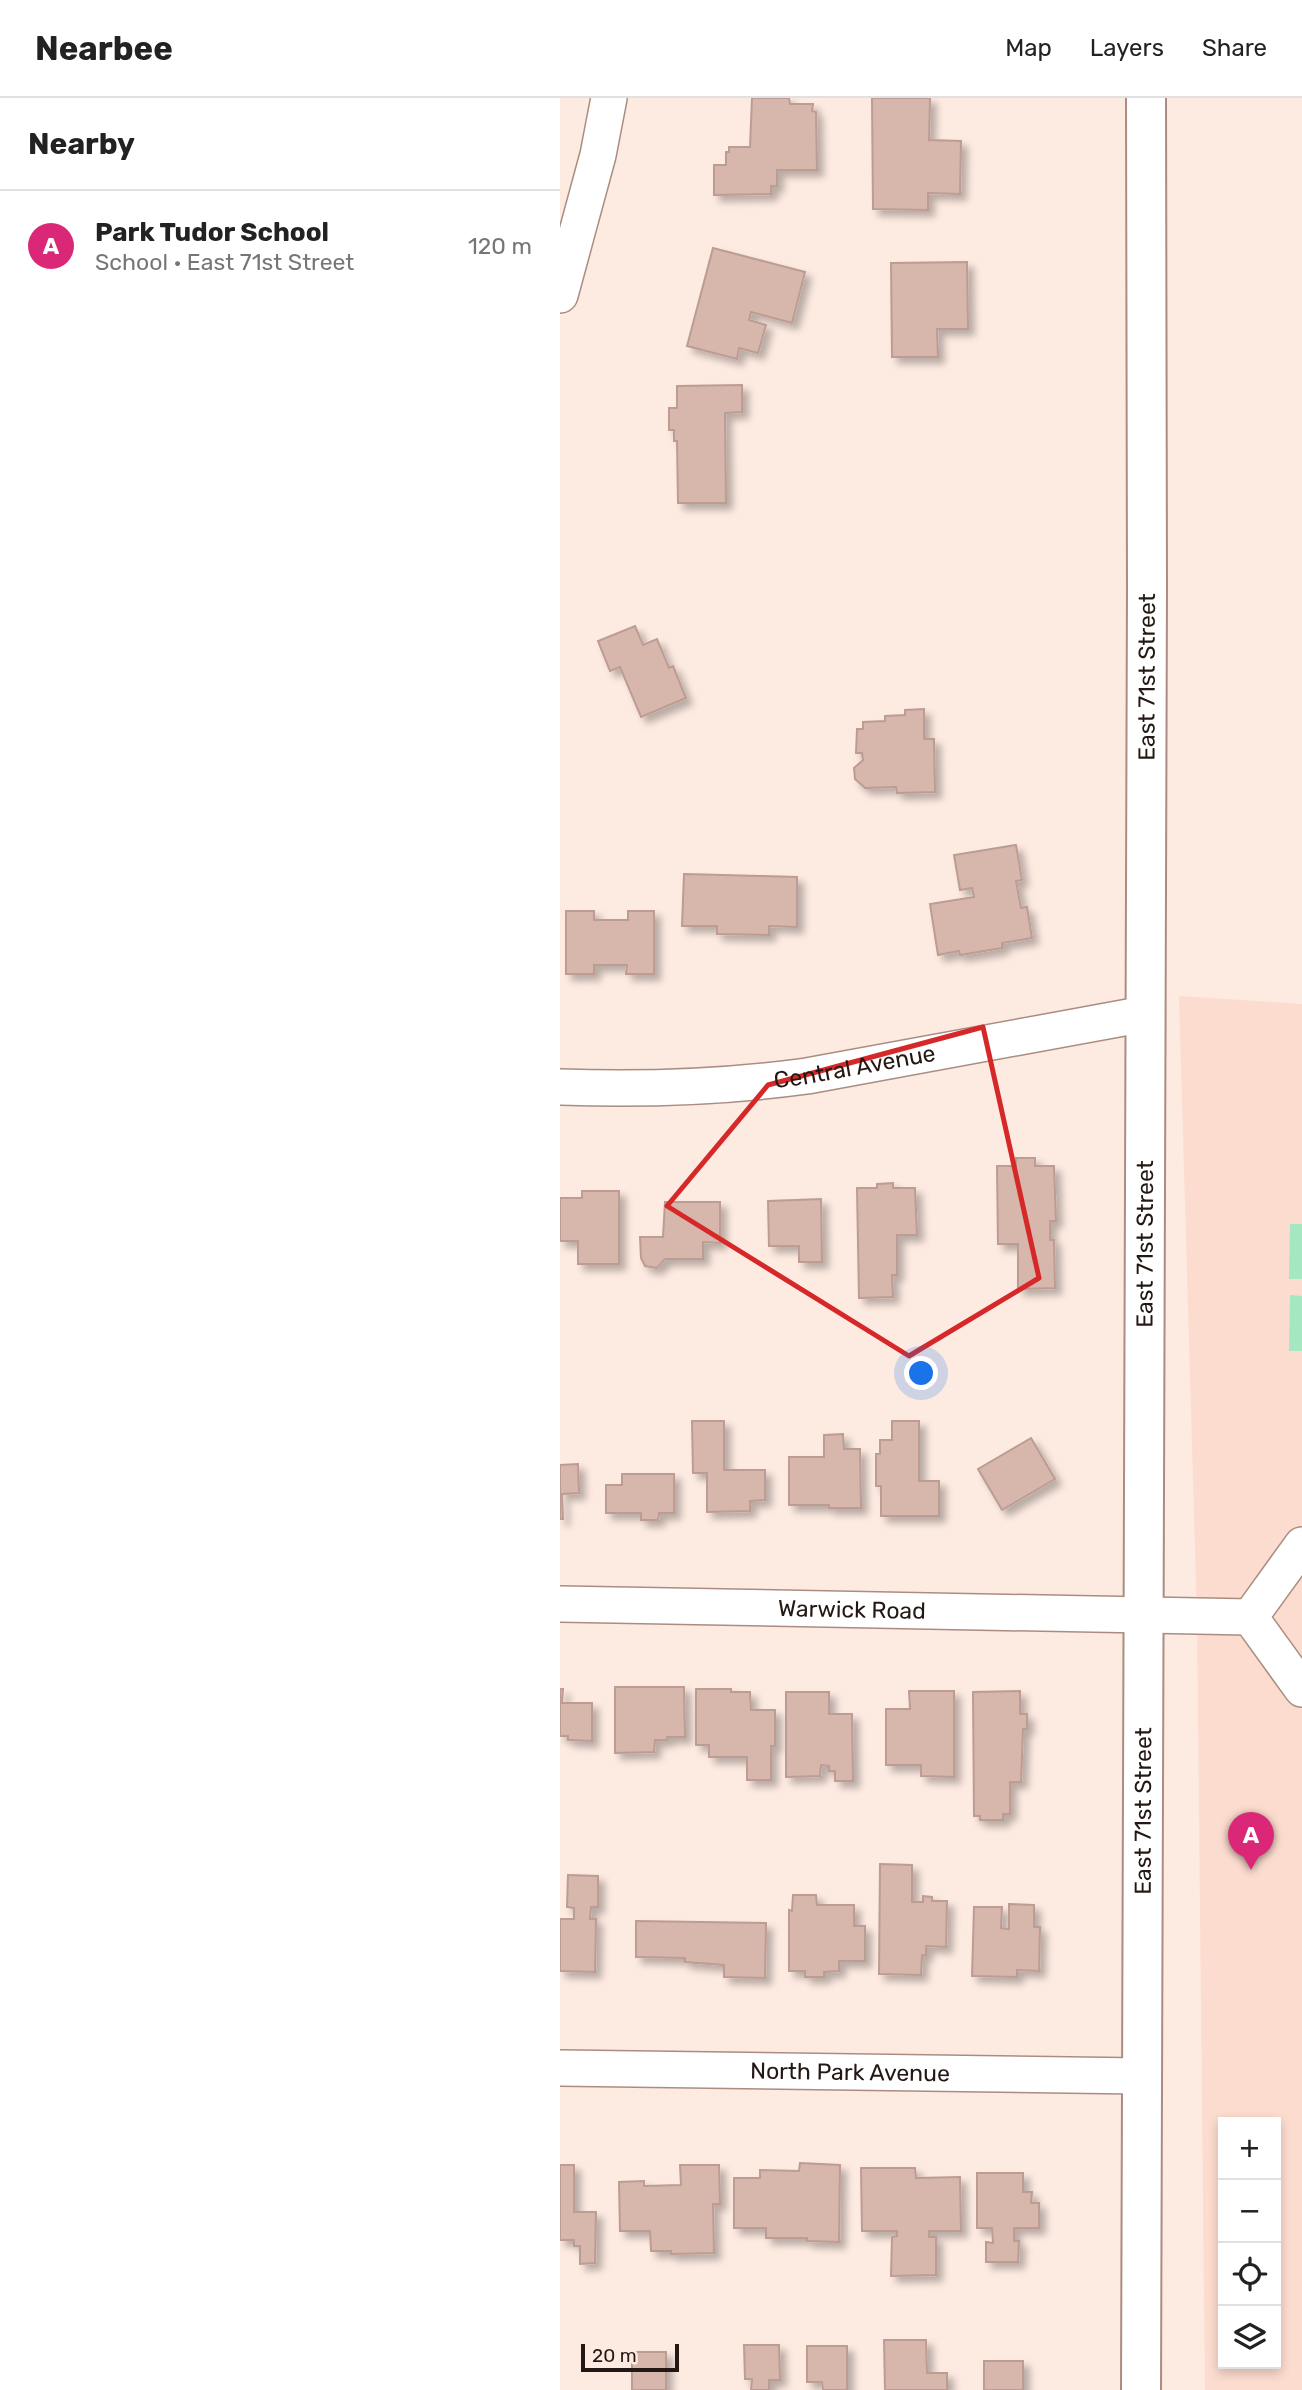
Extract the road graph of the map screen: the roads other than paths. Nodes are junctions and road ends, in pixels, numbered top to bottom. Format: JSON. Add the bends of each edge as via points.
{"nodes":[{"id":1,"x":609,"y":98,"type":"edge"},
{"id":2,"x":1146,"y":98,"type":"edge"},
{"id":3,"x":560,"y":295,"type":"edge"},
{"id":4,"x":1145,"y":1014,"type":"junction"},
{"id":5,"x":560,"y":1087,"type":"edge"},
{"id":6,"x":1302,"y":1545,"type":"edge"},
{"id":7,"x":560,"y":1604,"type":"edge"},
{"id":8,"x":1144,"y":1615,"type":"junction"},
{"id":9,"x":1250,"y":1617,"type":"junction"},
{"id":10,"x":1302,"y":1689,"type":"edge"},
{"id":11,"x":560,"y":2068,"type":"edge"},
{"id":12,"x":1141,"y":2076,"type":"junction"},
{"id":13,"x":1141,"y":2390,"type":"edge"}],
"edges":[{"from":1,"to":3,"type":"street"},
{"from":2,"to":4,"type":"main road","name":"East 71st Street"},
{"from":4,"to":5,"type":"street","name":"Central Avenue","via":[[764,1082]]},
{"from":4,"to":8,"type":"main road","name":"East 71st Street"},
{"from":6,"to":9,"type":"street"},
{"from":7,"to":8,"type":"street","name":"Warwick Road"},
{"from":8,"to":9,"type":"street","name":"Warwick Road"},
{"from":8,"to":12,"type":"main road","name":"East 71st Street"},
{"from":9,"to":10,"type":"street"},
{"from":11,"to":12,"type":"street","name":"North Park Avenue"},
{"from":12,"to":13,"type":"main road","name":"East 71st Street"}]}
